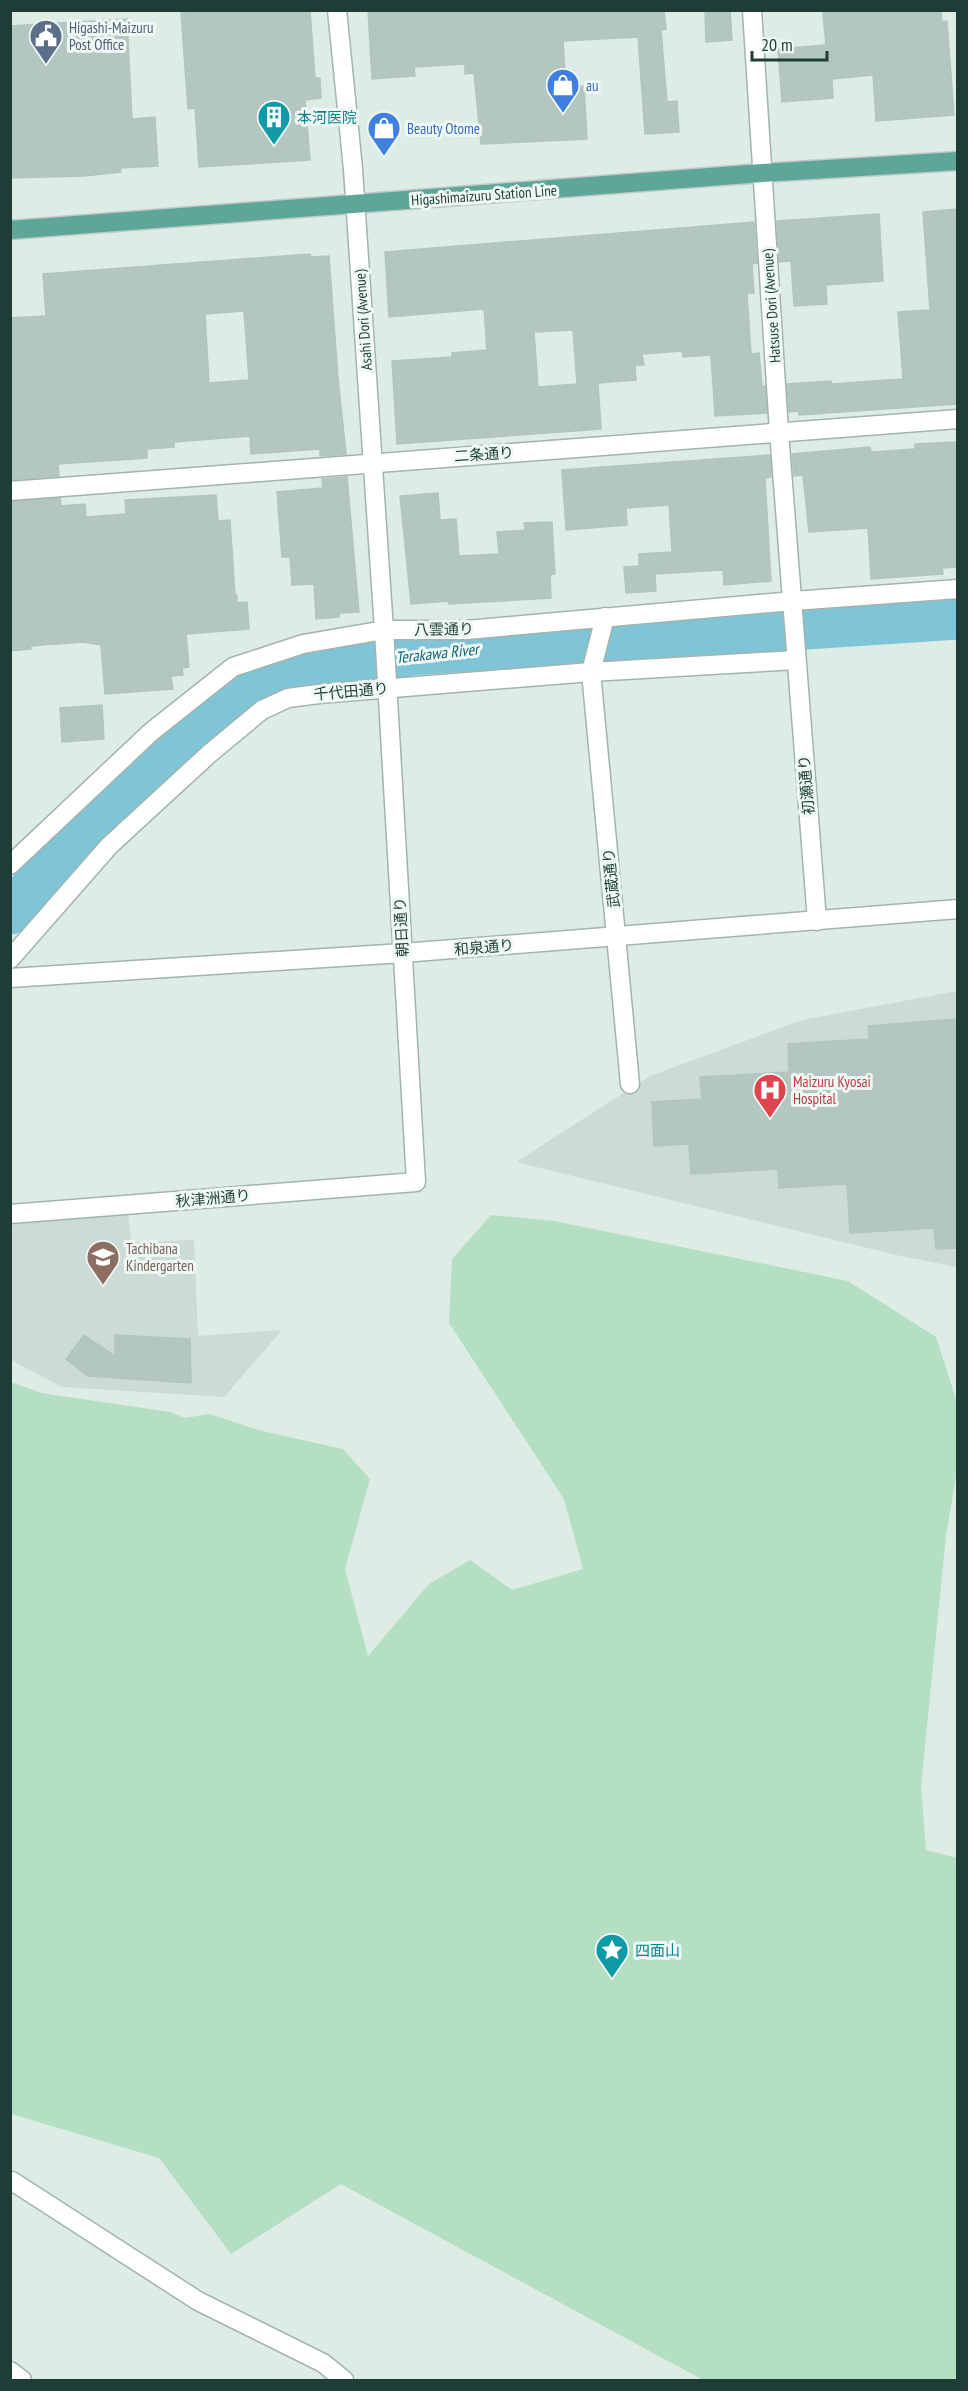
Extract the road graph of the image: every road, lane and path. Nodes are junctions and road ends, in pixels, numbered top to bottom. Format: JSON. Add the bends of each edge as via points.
{"nodes":[{"id":1,"x":337,"y":10,"type":"edge"},
{"id":2,"x":752,"y":10,"type":"edge"},
{"id":3,"x":957,"y":161,"type":"edge"},
{"id":4,"x":762,"y":173,"type":"junction"},
{"id":5,"x":354,"y":204,"type":"junction"},
{"id":6,"x":10,"y":230,"type":"edge"},
{"id":7,"x":957,"y":418,"type":"edge"},
{"id":8,"x":779,"y":432,"type":"junction"},
{"id":9,"x":373,"y":463,"type":"junction"},
{"id":10,"x":10,"y":490,"type":"edge"},
{"id":11,"x":957,"y":589,"type":"edge"},
{"id":12,"x":793,"y":607,"type":"junction"},
{"id":13,"x":603,"y":623,"type":"junction"},
{"id":14,"x":384,"y":636,"type":"junction"},
{"id":15,"x":796,"y":654,"type":"junction"},
{"id":16,"x":592,"y":666,"type":"junction"},
{"id":17,"x":387,"y":680,"type":"junction"},
{"id":18,"x":10,"y":865,"type":"edge"},
{"id":19,"x":957,"y":909,"type":"edge"},
{"id":20,"x":817,"y":921,"type":"junction"},
{"id":21,"x":617,"y":936,"type":"junction"},
{"id":22,"x":403,"y":953,"type":"junction"},
{"id":23,"x":10,"y":959,"type":"edge"},
{"id":24,"x":10,"y":978,"type":"edge"},
{"id":25,"x":630,"y":1084,"type":"dead end"},
{"id":26,"x":416,"y":1182,"type":"joint"},
{"id":27,"x":10,"y":1214,"type":"edge"},
{"id":28,"x":10,"y":2184,"type":"edge"},
{"id":29,"x":10,"y":2371,"type":"edge"},
{"id":30,"x":22,"y":2380,"type":"edge"},
{"id":31,"x":344,"y":2380,"type":"edge"}],
"edges":[{"from":1,"to":5,"type":"street","name":"Asahi Dori (Avenue)"},
{"from":2,"to":4,"type":"street","name":"Hatsuse Dori (Avenue)"},
{"from":3,"to":4,"type":"main road","name":"Higashimaizuru Station Line"},
{"from":4,"to":5,"type":"main road","name":"Higashimaizuru Station Line"},
{"from":4,"to":8,"type":"street","name":"Hatsuse Dori (Avenue)"},
{"from":5,"to":6,"type":"main road","name":"Higashimaizuru Station Line"},
{"from":5,"to":9,"type":"street","name":"Asahi Dori (Avenue)"},
{"from":7,"to":8,"type":"street","name":"二条通り"},
{"from":8,"to":9,"type":"street","name":"二条通り"},
{"from":8,"to":12,"type":"street","name":"Hatsuse Dori (Avenue)"},
{"from":9,"to":10,"type":"street","name":"二条通り"},
{"from":9,"to":14,"type":"street","name":"Asahi Dori (Avenue)"},
{"from":11,"to":12,"type":"street","name":"八雲通り"},
{"from":12,"to":13,"type":"street","name":"八雲通り"},
{"from":12,"to":15,"type":"street","name":"初瀬通り"},
{"from":13,"to":14,"type":"street","name":"八雲通り"},
{"from":13,"to":16,"type":"street","name":"武蔵通り"},
{"from":14,"to":17,"type":"street","name":"朝日通り"},
{"from":14,"to":18,"type":"street","name":"八雲通り","via":[[303,644],[233,667],[151,732]]},
{"from":15,"to":16,"type":"street","name":"千代田通り"},
{"from":15,"to":20,"type":"street","name":"初瀬通り"},
{"from":16,"to":17,"type":"street","name":"千代田通り"},
{"from":16,"to":21,"type":"street","name":"武蔵通り"},
{"from":17,"to":22,"type":"street","name":"朝日通り"},
{"from":17,"to":23,"type":"street","name":"千代田通り","via":[[288,698],[262,710],[208,754],[110,846]]},
{"from":19,"to":20,"type":"street","name":"和泉通り"},
{"from":20,"to":21,"type":"street","name":"和泉通り"},
{"from":21,"to":22,"type":"street","name":"和泉通り"},
{"from":21,"to":25,"type":"street","name":"武蔵通り"},
{"from":22,"to":24,"type":"street","name":"和泉通り"},
{"from":22,"to":26,"type":"street","name":"朝日通り"},
{"from":26,"to":27,"type":"street","name":"秋津洲通り"},
{"from":28,"to":31,"type":"street","via":[[12,2181],[198,2301],[323,2363]]},
{"from":29,"to":30,"type":"street"}]}
